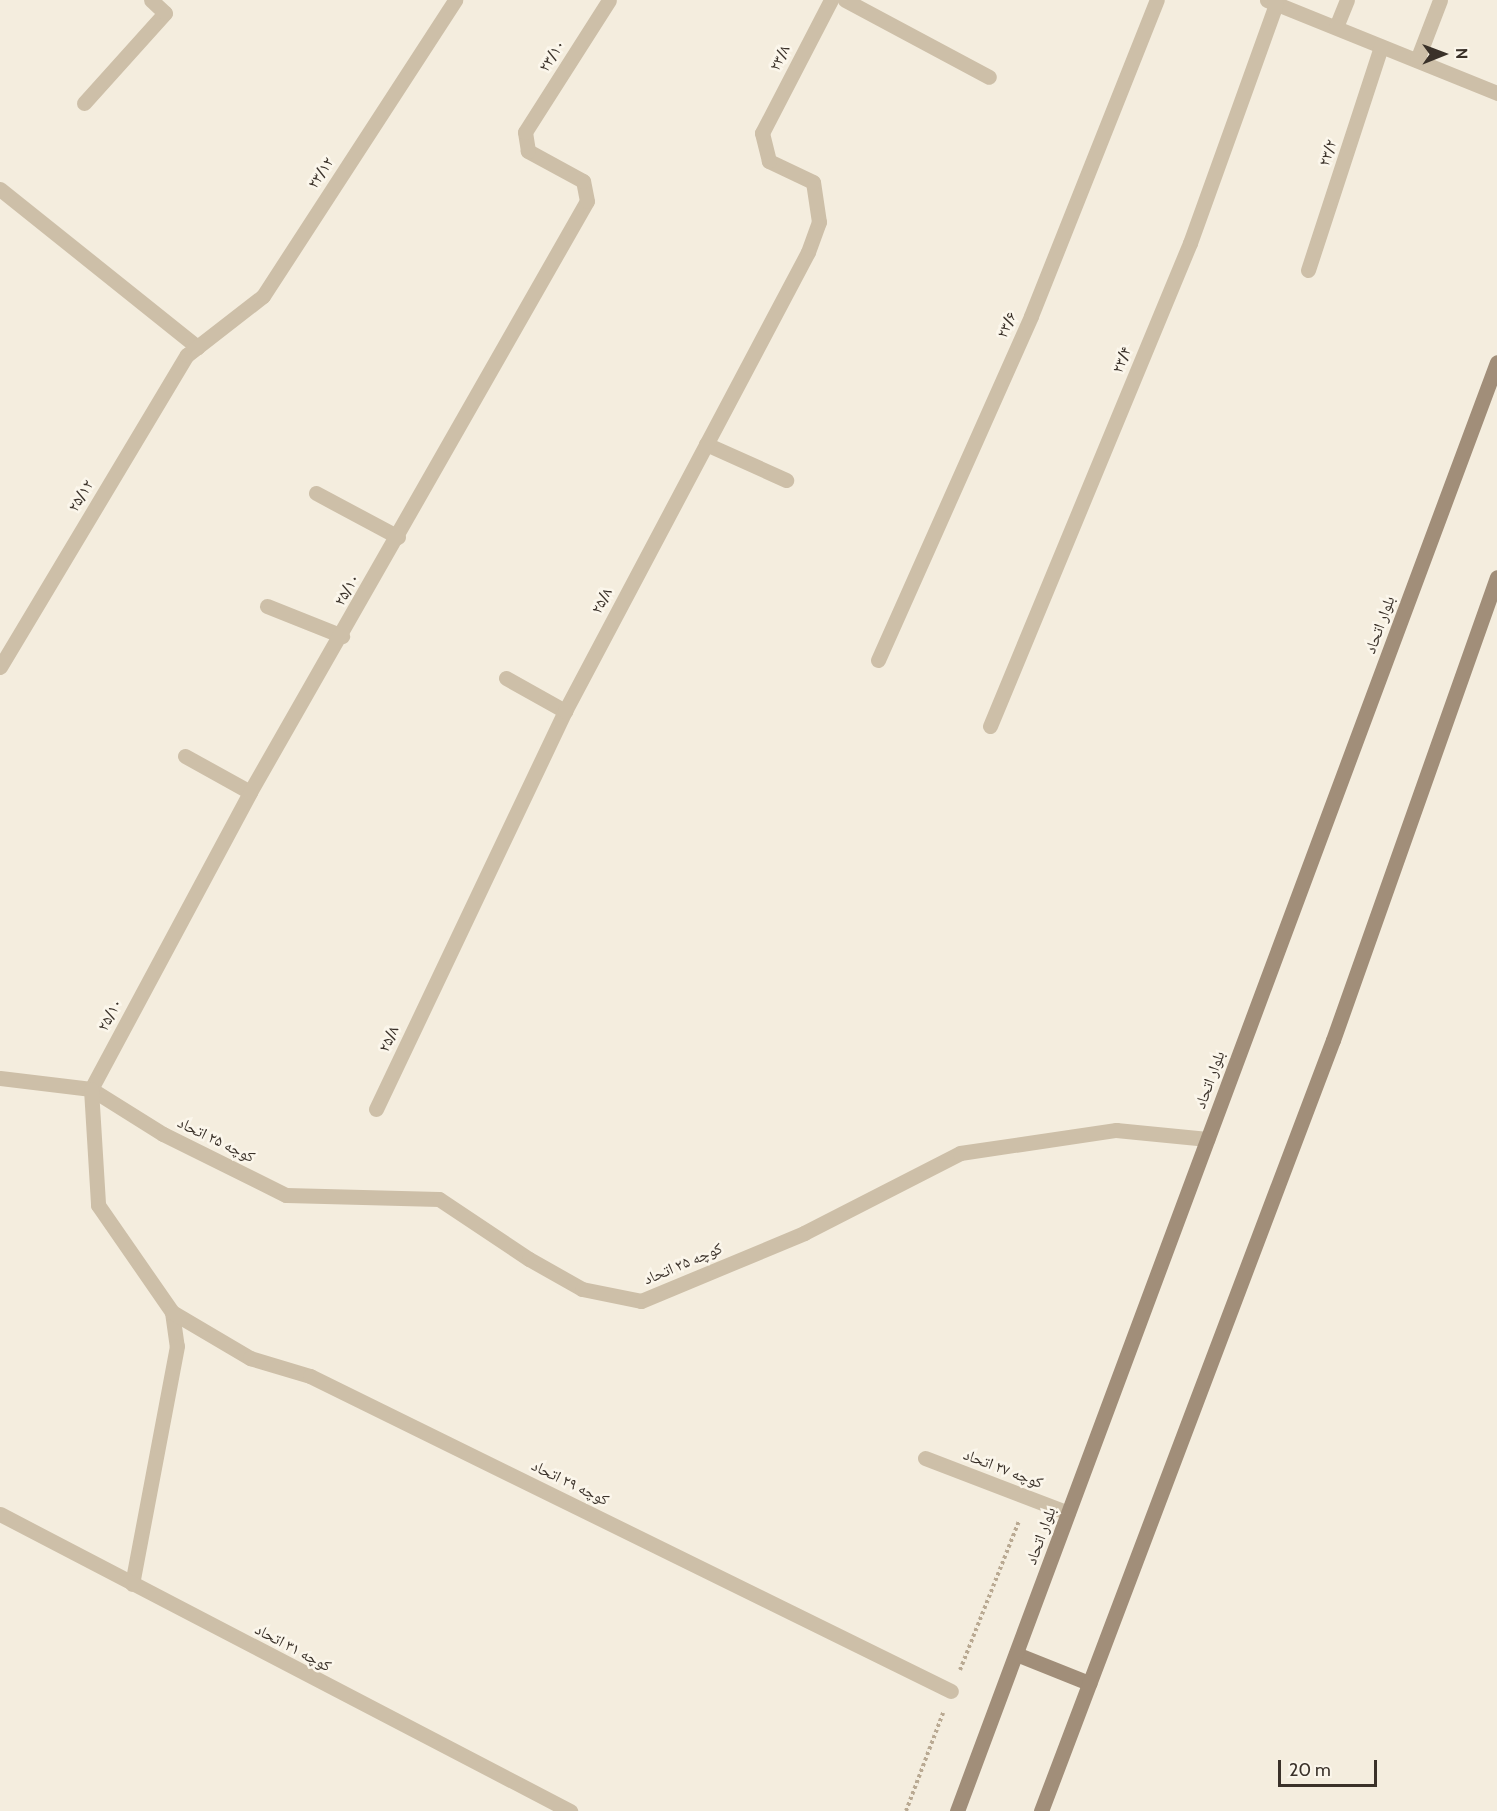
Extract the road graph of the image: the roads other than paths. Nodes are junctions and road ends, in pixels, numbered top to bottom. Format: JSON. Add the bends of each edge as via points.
{"nodes":[{"id":1,"x":152,"y":0,"type":"edge"},
{"id":2,"x":455,"y":0,"type":"edge"},
{"id":3,"x":609,"y":0,"type":"edge"},
{"id":4,"x":831,"y":0,"type":"edge"},
{"id":5,"x":845,"y":0,"type":"edge"},
{"id":6,"x":1157,"y":0,"type":"edge"},
{"id":7,"x":1347,"y":0,"type":"edge"},
{"id":8,"x":1440,"y":0,"type":"edge"},
{"id":9,"x":1271,"y":2,"type":"edge"},
{"id":10,"x":1336,"y":27,"type":"junction"},
{"id":11,"x":1381,"y":46,"type":"junction"},
{"id":12,"x":1417,"y":60,"type":"junction"},
{"id":13,"x":989,"y":77,"type":"dead end"},
{"id":14,"x":1497,"y":93,"type":"edge"},
{"id":15,"x":84,"y":103,"type":"dead end"},
{"id":16,"x":525,"y":132,"type":"joint"},
{"id":17,"x":762,"y":133,"type":"joint"},
{"id":18,"x":0,"y":189,"type":"edge"},
{"id":19,"x":1308,"y":270,"type":"dead end"},
{"id":20,"x":197,"y":347,"type":"junction"},
{"id":21,"x":1497,"y":362,"type":"edge"},
{"id":22,"x":706,"y":444,"type":"junction"},
{"id":23,"x":786,"y":480,"type":"dead end"},
{"id":24,"x":316,"y":493,"type":"dead end"},
{"id":25,"x":398,"y":537,"type":"junction"},
{"id":26,"x":1497,"y":578,"type":"edge"},
{"id":27,"x":267,"y":606,"type":"dead end"},
{"id":28,"x":342,"y":636,"type":"junction"},
{"id":29,"x":878,"y":660,"type":"dead end"},
{"id":30,"x":0,"y":667,"type":"edge"},
{"id":31,"x":506,"y":678,"type":"dead end"},
{"id":32,"x":565,"y":711,"type":"junction"},
{"id":33,"x":990,"y":726,"type":"dead end"},
{"id":34,"x":185,"y":756,"type":"dead end"},
{"id":35,"x":250,"y":792,"type":"junction"},
{"id":36,"x":0,"y":1078,"type":"edge"},
{"id":37,"x":91,"y":1089,"type":"junction"},
{"id":38,"x":376,"y":1109,"type":"dead end"},
{"id":39,"x":1208,"y":1139,"type":"junction"},
{"id":40,"x":172,"y":1312,"type":"junction"},
{"id":41,"x":925,"y":1458,"type":"dead end"},
{"id":42,"x":1068,"y":1513,"type":"junction"},
{"id":43,"x":0,"y":1514,"type":"edge"},
{"id":44,"x":132,"y":1584,"type":"junction"},
{"id":45,"x":1016,"y":1654,"type":"junction"},
{"id":46,"x":1089,"y":1683,"type":"junction"},
{"id":47,"x":951,"y":1691,"type":"road end"},
{"id":48,"x":570,"y":1811,"type":"edge"},
{"id":49,"x":957,"y":1811,"type":"edge"},
{"id":50,"x":1041,"y":1811,"type":"edge"}],
"edges":[{"from":1,"to":15,"type":"street","via":[[165,13]]},
{"from":2,"to":20,"type":"street","name":"۲۳/۱۲","via":[[263,296]]},
{"from":3,"to":16,"type":"street","name":"۲۳/۱۰"},
{"from":4,"to":17,"type":"street","name":"۲۳/۸"},
{"from":5,"to":13,"type":"street"},
{"from":6,"to":29,"type":"street","name":"۲۳/۶","via":[[1031,316]]},
{"from":7,"to":10,"type":"street"},
{"from":8,"to":12,"type":"street"},
{"from":9,"to":10,"type":"street"},
{"from":9,"to":33,"type":"street","name":"۲۳/۴","via":[[1190,243]]},
{"from":10,"to":11,"type":"street"},
{"from":11,"to":12,"type":"street"},
{"from":11,"to":19,"type":"street","name":"۲۳/۲"},
{"from":12,"to":14,"type":"street"},
{"from":16,"to":25,"type":"street","name":"۲۵/۱۰","via":[[528,151],[583,181],[587,201]]},
{"from":17,"to":22,"type":"street","name":"۲۵/۸","via":[[769,161],[813,182],[819,222],[808,252]]},
{"from":18,"to":20,"type":"street"},
{"from":20,"to":30,"type":"street","name":"۲۵/۱۲","via":[[187,355]]},
{"from":21,"to":39,"type":"main road","name":"بلوار اتحاد"},
{"from":22,"to":23,"type":"street"},
{"from":22,"to":32,"type":"street","name":"۲۵/۸"},
{"from":24,"to":25,"type":"street"},
{"from":25,"to":28,"type":"street","name":"۲۵/۱۰"},
{"from":26,"to":46,"type":"main road","via":[[1329,1051]]},
{"from":27,"to":28,"type":"street"},
{"from":28,"to":35,"type":"street","name":"۲۵/۱۰"},
{"from":31,"to":32,"type":"street"},
{"from":32,"to":38,"type":"street","name":"۲۵/۸"},
{"from":34,"to":35,"type":"street"},
{"from":35,"to":37,"type":"street","name":"۲۵/۱۰"},
{"from":36,"to":37,"type":"street"},
{"from":37,"to":39,"type":"street","name":"کوچه ۲۵ اتحاد","via":[[163,1134],[286,1195],[440,1199],[529,1259],[582,1289],[641,1301],[804,1233],[960,1153],[1116,1130]]},
{"from":37,"to":40,"type":"street","via":[[98,1205]]},
{"from":39,"to":42,"type":"main road","name":"بلوار اتحاد"},
{"from":40,"to":44,"type":"street","via":[[177,1346]]},
{"from":40,"to":47,"type":"street","name":"کوچه ۲۹ اتحاد","via":[[250,1358],[310,1376]]},
{"from":41,"to":42,"type":"street","name":"کوچه ۲۷ اتحاد"},
{"from":42,"to":45,"type":"main road","name":"بلوار اتحاد"},
{"from":43,"to":44,"type":"street","name":"کوچه ۳۱ اتحاد"},
{"from":44,"to":48,"type":"street","name":"کوچه ۳۱ اتحاد"},
{"from":45,"to":46,"type":"main road"},
{"from":45,"to":49,"type":"main road","name":"بلوار اتحاد"},
{"from":46,"to":50,"type":"main road"}]}
